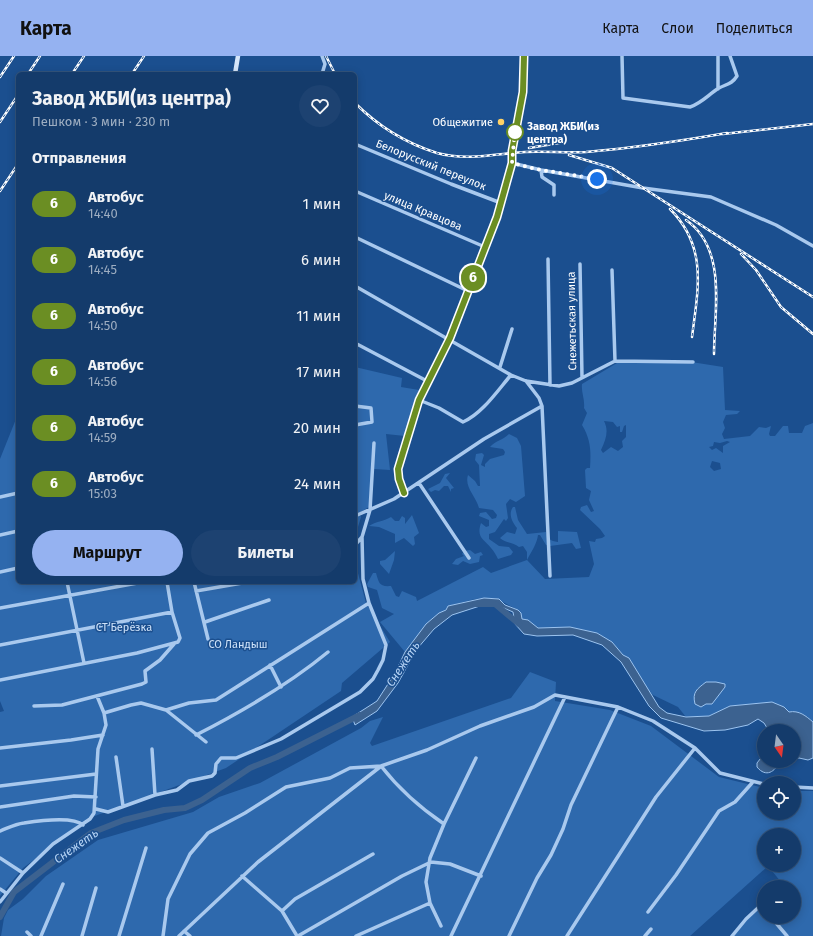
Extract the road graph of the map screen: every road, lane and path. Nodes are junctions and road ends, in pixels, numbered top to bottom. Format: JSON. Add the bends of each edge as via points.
{"nodes":[{"id":1,"x":238,"y":56,"type":"edge"},
{"id":2,"x":322,"y":56,"type":"edge"},
{"id":3,"x":524,"y":56,"type":"edge"},
{"id":4,"x":622,"y":56,"type":"edge"},
{"id":5,"x":718,"y":56,"type":"edge"},
{"id":6,"x":730,"y":56,"type":"edge"},
{"id":7,"x":236,"y":72,"type":"edge"},
{"id":8,"x":323,"y":72,"type":"edge"},
{"id":9,"x":718,"y":89,"type":"junction"},
{"id":10,"x":357,"y":145,"type":"edge"},
{"id":11,"x":512,"y":163,"type":"junction"},
{"id":12,"x":541,"y":170,"type":"junction"},
{"id":13,"x":357,"y":192,"type":"edge"},
{"id":14,"x":554,"y":195,"type":"dead end"},
{"id":15,"x":501,"y":202,"type":"junction"},
{"id":16,"x":357,"y":238,"type":"edge"},
{"id":17,"x":813,"y":246,"type":"edge"},
{"id":18,"x":485,"y":247,"type":"junction"},
{"id":19,"x":548,"y":259,"type":"dead end"},
{"id":20,"x":580,"y":264,"type":"dead end"},
{"id":21,"x":612,"y":270,"type":"dead end"},
{"id":22,"x":357,"y":287,"type":"edge"},
{"id":23,"x":468,"y":291,"type":"junction"},
{"id":24,"x":512,"y":329,"type":"dead end"},
{"id":25,"x":450,"y":338,"type":"junction"},
{"id":26,"x":357,"y":343,"type":"edge"},
{"id":27,"x":615,"y":361,"type":"junction"},
{"id":28,"x":693,"y":362,"type":"dead end"},
{"id":29,"x":500,"y":367,"type":"junction"},
{"id":30,"x":511,"y":375,"type":"junction"},
{"id":31,"x":582,"y":377,"type":"junction"},
{"id":32,"x":427,"y":381,"type":"junction"},
{"id":33,"x":526,"y":381,"type":"junction"},
{"id":34,"x":550,"y":385,"type":"junction"},
{"id":35,"x":419,"y":400,"type":"junction"},
{"id":36,"x":357,"y":406,"type":"edge"},
{"id":37,"x":542,"y":406,"type":"junction"},
{"id":38,"x":357,"y":425,"type":"edge"},
{"id":39,"x":374,"y":443,"type":"dead end"},
{"id":40,"x":419,"y":483,"type":"junction"},
{"id":41,"x":404,"y":493,"type":"junction"},
{"id":42,"x":16,"y":494,"type":"edge"},
{"id":43,"x":0,"y":497,"type":"edge"},
{"id":44,"x":370,"y":510,"type":"junction"},
{"id":45,"x":357,"y":515,"type":"edge"},
{"id":46,"x":16,"y":531,"type":"edge"},
{"id":47,"x":0,"y":535,"type":"edge"},
{"id":48,"x":362,"y":537,"type":"junction"},
{"id":49,"x":357,"y":543,"type":"edge"},
{"id":50,"x":469,"y":558,"type":"dead end"},
{"id":51,"x":16,"y":568,"type":"edge"},
{"id":52,"x":0,"y":572,"type":"edge"},
{"id":53,"x":550,"y":576,"type":"dead end"},
{"id":54,"x":67,"y":584,"type":"edge"},
{"id":55,"x":133,"y":584,"type":"edge"},
{"id":56,"x":167,"y":584,"type":"edge"},
{"id":57,"x":194,"y":584,"type":"edge"},
{"id":58,"x":236,"y":584,"type":"edge"},
{"id":59,"x":196,"y":591,"type":"junction"},
{"id":60,"x":70,"y":595,"type":"junction"},
{"id":61,"x":269,"y":600,"type":"dead end"},
{"id":62,"x":369,"y":603,"type":"junction"},
{"id":63,"x":0,"y":608,"type":"edge"},
{"id":64,"x":172,"y":612,"type":"junction"},
{"id":65,"x":205,"y":622,"type":"junction"},
{"id":66,"x":77,"y":629,"type":"junction"},
{"id":67,"x":208,"y":639,"type":"dead end"},
{"id":68,"x":174,"y":644,"type":"junction"},
{"id":69,"x":0,"y":645,"type":"edge"},
{"id":70,"x":328,"y":652,"type":"dead end"},
{"id":71,"x":84,"y":663,"type":"junction"},
{"id":72,"x":270,"y":665,"type":"junction"},
{"id":73,"x":0,"y":680,"type":"edge"},
{"id":74,"x":281,"y":687,"type":"junction"},
{"id":75,"x":97,"y":696,"type":"junction"},
{"id":76,"x":565,"y":697,"type":"junction"},
{"id":77,"x":34,"y":706,"type":"dead end"},
{"id":78,"x":618,"y":707,"type":"junction"},
{"id":79,"x":166,"y":710,"type":"junction"},
{"id":80,"x":104,"y":713,"type":"junction"},
{"id":81,"x":103,"y":735,"type":"junction"},
{"id":82,"x":196,"y":735,"type":"junction"},
{"id":83,"x":206,"y":742,"type":"dead end"},
{"id":84,"x":0,"y":748,"type":"edge"},
{"id":85,"x":695,"y":748,"type":"junction"},
{"id":86,"x":152,"y":749,"type":"dead end"},
{"id":87,"x":116,"y":757,"type":"dead end"},
{"id":88,"x":476,"y":758,"type":"dead end"},
{"id":89,"x":381,"y":766,"type":"junction"},
{"id":90,"x":96,"y":774,"type":"junction"},
{"id":91,"x":752,"y":782,"type":"junction"},
{"id":92,"x":757,"y":783,"type":"edge"},
{"id":93,"x":0,"y":786,"type":"edge"},
{"id":94,"x":801,"y":787,"type":"edge"},
{"id":95,"x":813,"y":788,"type":"edge"},
{"id":96,"x":155,"y":795,"type":"junction"},
{"id":97,"x":96,"y":797,"type":"junction"},
{"id":98,"x":123,"y":806,"type":"junction"},
{"id":99,"x":0,"y":807,"type":"edge"},
{"id":100,"x":96,"y":809,"type":"junction"},
{"id":101,"x":444,"y":824,"type":"junction"},
{"id":102,"x":83,"y":825,"type":"junction"},
{"id":103,"x":0,"y":831,"type":"edge"},
{"id":104,"x":146,"y":848,"type":"dead end"},
{"id":105,"x":373,"y":854,"type":"dead end"},
{"id":106,"x":0,"y":858,"type":"edge"},
{"id":107,"x":430,"y":862,"type":"junction"},
{"id":108,"x":23,"y":873,"type":"junction"},
{"id":109,"x":242,"y":876,"type":"junction"},
{"id":110,"x":481,"y":876,"type":"junction"},
{"id":111,"x":63,"y":884,"type":"dead end"},
{"id":112,"x":96,"y":888,"type":"dead end"},
{"id":113,"x":0,"y":889,"type":"edge"},
{"id":114,"x":6,"y":893,"type":"junction"},
{"id":115,"x":0,"y":902,"type":"edge"},
{"id":116,"x":430,"y":903,"type":"junction"},
{"id":117,"x":757,"y":909,"type":"edge"},
{"id":118,"x":282,"y":911,"type":"junction"},
{"id":119,"x":648,"y":912,"type":"dead end"},
{"id":120,"x":777,"y":924,"type":"edge"},
{"id":121,"x":441,"y":926,"type":"dead end"},
{"id":122,"x":651,"y":929,"type":"dead end"},
{"id":123,"x":184,"y":930,"type":"junction"},
{"id":124,"x":27,"y":932,"type":"dead end"},
{"id":125,"x":31,"y":936,"type":"edge"},
{"id":126,"x":41,"y":936,"type":"edge"},
{"id":127,"x":82,"y":936,"type":"edge"},
{"id":128,"x":119,"y":936,"type":"edge"},
{"id":129,"x":163,"y":936,"type":"edge"},
{"id":130,"x":178,"y":936,"type":"edge"},
{"id":131,"x":190,"y":936,"type":"edge"},
{"id":132,"x":297,"y":936,"type":"edge"},
{"id":133,"x":356,"y":936,"type":"edge"},
{"id":134,"x":451,"y":936,"type":"edge"},
{"id":135,"x":509,"y":936,"type":"edge"},
{"id":136,"x":568,"y":936,"type":"edge"},
{"id":137,"x":645,"y":936,"type":"edge"},
{"id":138,"x":732,"y":936,"type":"edge"},
{"id":139,"x":787,"y":936,"type":"edge"}],
"edges":[{"from":1,"to":7,"type":"street"},
{"from":2,"to":8,"type":"street","via":[[325,64]]},
{"from":3,"to":11,"type":"street","via":[[523,92]]},
{"from":4,"to":9,"type":"street","via":[[623,98],[690,107],[700,104]]},
{"from":5,"to":9,"type":"street"},
{"from":6,"to":9,"type":"street","via":[[737,76],[734,82]]},
{"from":10,"to":15,"type":"street","name":"Белорусский переулок"},
{"from":11,"to":12,"type":"street"},
{"from":11,"to":15,"type":"street"},
{"from":12,"to":14,"type":"street","via":[[542,177],[554,185]]},
{"from":12,"to":17,"type":"street","via":[[711,197],[776,225]]},
{"from":13,"to":18,"type":"street","name":"улица Кравцова"},
{"from":15,"to":18,"type":"street"},
{"from":16,"to":23,"type":"street"},
{"from":18,"to":23,"type":"street"},
{"from":19,"to":34,"type":"street"},
{"from":20,"to":31,"type":"street","name":"Снежетьская улица"},
{"from":21,"to":27,"type":"street"},
{"from":22,"to":25,"type":"street","name":"Снежетьская улица"},
{"from":23,"to":25,"type":"street"},
{"from":24,"to":29,"type":"street"},
{"from":25,"to":29,"type":"street","name":"Снежетьская улица"},
{"from":25,"to":32,"type":"street"},
{"from":26,"to":32,"type":"street"},
{"from":27,"to":28,"type":"street","name":"Снежетьская улица"},
{"from":27,"to":31,"type":"street","name":"Снежетьская улица"},
{"from":29,"to":30,"type":"street","name":"Снежетьская улица"},
{"from":30,"to":33,"type":"street","name":"Снежетьская улица"},
{"from":30,"to":35,"type":"street","via":[[488,402],[463,422]]},
{"from":31,"to":34,"type":"street","name":"Снежетьская улица","via":[[572,383]]},
{"from":32,"to":35,"type":"street"},
{"from":33,"to":34,"type":"street","name":"Снежетьская улица"},
{"from":33,"to":37,"type":"street"},
{"from":35,"to":41,"type":"street","via":[[398,469]]},
{"from":36,"to":38,"type":"street","via":[[371,408],[372,422]]},
{"from":37,"to":40,"type":"street","via":[[484,439]]},
{"from":37,"to":53,"type":"street"},
{"from":39,"to":44,"type":"street"},
{"from":40,"to":41,"type":"street"},
{"from":40,"to":50,"type":"street"},
{"from":41,"to":44,"type":"street"},
{"from":42,"to":43,"type":"street"},
{"from":44,"to":45,"type":"street"},
{"from":44,"to":48,"type":"street"},
{"from":46,"to":47,"type":"street"},
{"from":48,"to":49,"type":"street"},
{"from":48,"to":62,"type":"street","via":[[363,579]]},
{"from":51,"to":52,"type":"street"},
{"from":54,"to":60,"type":"street"},
{"from":55,"to":60,"type":"street"},
{"from":56,"to":64,"type":"street"},
{"from":57,"to":59,"type":"street"},
{"from":58,"to":59,"type":"street"},
{"from":59,"to":65,"type":"street"},
{"from":60,"to":63,"type":"street"},
{"from":60,"to":66,"type":"street"},
{"from":61,"to":65,"type":"street"},
{"from":62,"to":72,"type":"street"},
{"from":62,"to":96,"type":"street","via":[[386,645],[376,675],[360,692],[281,739],[236,758],[220,758],[212,776],[189,781],[177,790]]},
{"from":64,"to":66,"type":"street"},
{"from":64,"to":68,"type":"street","via":[[180,638]]},
{"from":65,"to":67,"type":"street"},
{"from":66,"to":69,"type":"street"},
{"from":66,"to":71,"type":"street"},
{"from":68,"to":71,"type":"street"},
{"from":68,"to":75,"type":"street","via":[[145,671],[146,682]]},
{"from":70,"to":74,"type":"street"},
{"from":71,"to":73,"type":"street"},
{"from":72,"to":74,"type":"street"},
{"from":72,"to":79,"type":"street","via":[[216,700],[189,703]]},
{"from":74,"to":82,"type":"street"},
{"from":75,"to":77,"type":"street","via":[[62,705]]},
{"from":75,"to":80,"type":"street"},
{"from":76,"to":78,"type":"street"},
{"from":76,"to":89,"type":"street","via":[[555,695],[534,707]]},
{"from":76,"to":110,"type":"street"},
{"from":78,"to":85,"type":"street","via":[[653,721]]},
{"from":78,"to":135,"type":"street","via":[[571,805],[551,855]]},
{"from":79,"to":80,"type":"street","via":[[141,704]]},
{"from":79,"to":82,"type":"street"},
{"from":80,"to":81,"type":"street","via":[[106,725]]},
{"from":81,"to":84,"type":"street"},
{"from":81,"to":90,"type":"street","via":[[98,749]]},
{"from":82,"to":83,"type":"street"},
{"from":85,"to":91,"type":"street","via":[[720,773]]},
{"from":85,"to":136,"type":"street","via":[[656,797]]},
{"from":86,"to":96,"type":"street"},
{"from":87,"to":98,"type":"street"},
{"from":88,"to":101,"type":"street"},
{"from":89,"to":101,"type":"street","via":[[398,788]]},
{"from":89,"to":109,"type":"street","via":[[293,833]]},
{"from":89,"to":129,"type":"street","via":[[350,768],[330,778],[286,786],[246,813],[208,833],[190,854],[168,899]]},
{"from":90,"to":93,"type":"street"},
{"from":90,"to":97,"type":"street"},
{"from":91,"to":92,"type":"street"},
{"from":91,"to":119,"type":"street","via":[[735,802],[719,811]]},
{"from":94,"to":95,"type":"street"},
{"from":96,"to":98,"type":"street"},
{"from":97,"to":99,"type":"street","via":[[74,796]]},
{"from":97,"to":100,"type":"street"},
{"from":98,"to":100,"type":"street","via":[[108,812]]},
{"from":100,"to":102,"type":"street"},
{"from":101,"to":107,"type":"street"},
{"from":102,"to":103,"type":"street","via":[[71,821],[44,820],[24,822]]},
{"from":102,"to":108,"type":"street","via":[[53,844]]},
{"from":104,"to":128,"type":"street"},
{"from":105,"to":118,"type":"street","via":[[295,899]]},
{"from":106,"to":108,"type":"street"},
{"from":107,"to":110,"type":"street","via":[[450,864]]},
{"from":107,"to":116,"type":"street","via":[[426,882]]},
{"from":107,"to":132,"type":"street"},
{"from":108,"to":114,"type":"street"},
{"from":109,"to":118,"type":"street"},
{"from":109,"to":123,"type":"street"},
{"from":110,"to":134,"type":"street"},
{"from":111,"to":126,"type":"street"},
{"from":112,"to":127,"type":"street"},
{"from":113,"to":114,"type":"street"},
{"from":114,"to":115,"type":"street"},
{"from":116,"to":121,"type":"street"},
{"from":116,"to":133,"type":"street"},
{"from":117,"to":138,"type":"street"},
{"from":118,"to":132,"type":"street"},
{"from":120,"to":139,"type":"street"},
{"from":122,"to":137,"type":"street"},
{"from":123,"to":130,"type":"street"},
{"from":123,"to":131,"type":"street"},
{"from":124,"to":125,"type":"street"}]}
